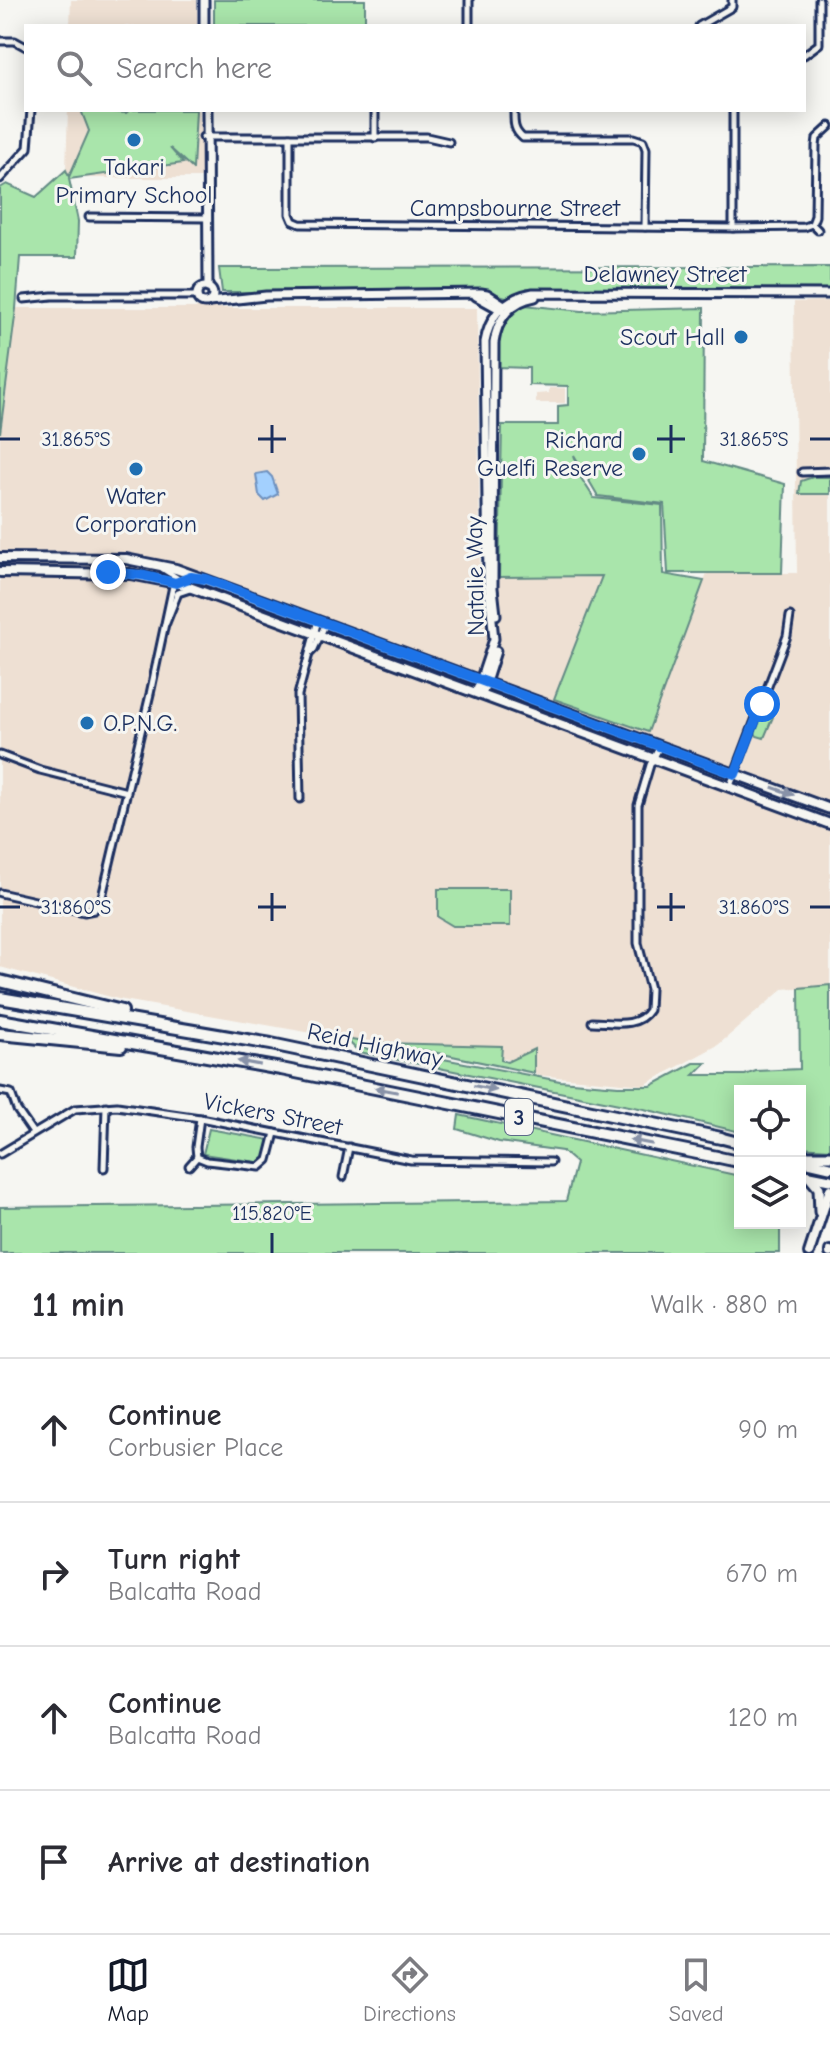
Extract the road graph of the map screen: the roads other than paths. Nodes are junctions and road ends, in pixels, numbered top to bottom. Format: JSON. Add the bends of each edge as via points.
{"nodes":[{"id":1,"x":207,"y":0,"type":"edge"},
{"id":2,"x":469,"y":0,"type":"edge"},
{"id":3,"x":732,"y":0,"type":"edge"},
{"id":4,"x":819,"y":0,"type":"edge"},
{"id":5,"x":206,"y":24,"type":"edge"},
{"id":6,"x":469,"y":24,"type":"edge"},
{"id":7,"x":702,"y":24,"type":"edge"},
{"id":8,"x":0,"y":41,"type":"edge"},
{"id":9,"x":24,"y":46,"type":"edge"},
{"id":10,"x":806,"y":54,"type":"edge"},
{"id":11,"x":31,"y":112,"type":"edge"},
{"id":12,"x":205,"y":112,"type":"edge"},
{"id":13,"x":375,"y":112,"type":"edge"},
{"id":14,"x":514,"y":112,"type":"edge"},
{"id":15,"x":733,"y":112,"type":"edge"},
{"id":16,"x":830,"y":126,"type":"edge"},
{"id":17,"x":205,"y":137,"type":"junction"},
{"id":18,"x":290,"y":137,"type":"junction"},
{"id":19,"x":375,"y":138,"type":"junction"},
{"id":20,"x":449,"y":142,"type":"dead end"},
{"id":21,"x":0,"y":179,"type":"edge"},
{"id":22,"x":89,"y":217,"type":"dead end"},
{"id":23,"x":205,"y":218,"type":"junction"},
{"id":24,"x":812,"y":224,"type":"junction"},
{"id":25,"x":645,"y":227,"type":"junction"},
{"id":26,"x":733,"y":228,"type":"junction"},
{"id":27,"x":818,"y":230,"type":"dead end"},
{"id":28,"x":207,"y":289,"type":"junction"},
{"id":29,"x":830,"y":294,"type":"edge"},
{"id":30,"x":197,"y":296,"type":"junction"},
{"id":31,"x":266,"y":296,"type":"junction"},
{"id":32,"x":24,"y":299,"type":"dead end"},
{"id":33,"x":209,"y":302,"type":"junction"},
{"id":34,"x":504,"y":308,"type":"junction"},
{"id":35,"x":830,"y":471,"type":"edge"},
{"id":36,"x":802,"y":472,"type":"dead end"},
{"id":37,"x":0,"y":558,"type":"edge"},
{"id":38,"x":152,"y":563,"type":"junction"},
{"id":39,"x":0,"y":572,"type":"edge"},
{"id":40,"x":206,"y":579,"type":"junction"},
{"id":41,"x":174,"y":584,"type":"junction"},
{"id":42,"x":790,"y":616,"type":"dead end"},
{"id":43,"x":322,"y":621,"type":"junction"},
{"id":44,"x":318,"y":634,"type":"junction"},
{"id":45,"x":483,"y":681,"type":"junction"},
{"id":46,"x":479,"y":694,"type":"junction"},
{"id":47,"x":660,"y":746,"type":"junction"},
{"id":48,"x":0,"y":755,"type":"edge"},
{"id":49,"x":654,"y":758,"type":"junction"},
{"id":50,"x":735,"y":774,"type":"junction"},
{"id":51,"x":730,"y":786,"type":"junction"},
{"id":52,"x":127,"y":792,"type":"junction"},
{"id":53,"x":300,"y":799,"type":"dead end"},
{"id":54,"x":830,"y":809,"type":"edge"},
{"id":55,"x":830,"y":824,"type":"edge"},
{"id":56,"x":0,"y":893,"type":"edge"},
{"id":57,"x":0,"y":981,"type":"edge"},
{"id":58,"x":0,"y":998,"type":"edge"},
{"id":59,"x":0,"y":1020,"type":"edge"},
{"id":60,"x":592,"y":1022,"type":"dead end"},
{"id":61,"x":176,"y":1026,"type":"junction"},
{"id":62,"x":0,"y":1034,"type":"edge"},
{"id":63,"x":179,"y":1050,"type":"junction"},
{"id":64,"x":0,"y":1091,"type":"edge"},
{"id":65,"x":106,"y":1106,"type":"junction"},
{"id":66,"x":200,"y":1118,"type":"junction"},
{"id":67,"x":33,"y":1133,"type":"junction"},
{"id":68,"x":275,"y":1133,"type":"junction"},
{"id":69,"x":721,"y":1138,"type":"joint"},
{"id":70,"x":734,"y":1141,"type":"edge"},
{"id":71,"x":349,"y":1147,"type":"junction"},
{"id":72,"x":0,"y":1154,"type":"edge"},
{"id":73,"x":830,"y":1156,"type":"edge"},
{"id":74,"x":197,"y":1157,"type":"junction"},
{"id":75,"x":717,"y":1157,"type":"joint"},
{"id":76,"x":806,"y":1158,"type":"edge"},
{"id":77,"x":806,"y":1160,"type":"edge"},
{"id":78,"x":734,"y":1161,"type":"edge"},
{"id":79,"x":551,"y":1162,"type":"dead end"},
{"id":80,"x":189,"y":1166,"type":"dead end"},
{"id":81,"x":830,"y":1167,"type":"edge"},
{"id":82,"x":104,"y":1168,"type":"dead end"},
{"id":83,"x":806,"y":1175,"type":"edge"},
{"id":84,"x":806,"y":1176,"type":"edge"},
{"id":85,"x":343,"y":1177,"type":"dead end"},
{"id":86,"x":830,"y":1180,"type":"edge"},
{"id":87,"x":830,"y":1189,"type":"edge"},
{"id":88,"x":820,"y":1212,"type":"junction"},
{"id":89,"x":809,"y":1253,"type":"edge"}],
"edges":[{"from":1,"to":5,"type":"street"},
{"from":2,"to":6,"type":"street"},
{"from":3,"to":7,"type":"street","via":[[732,7]]},
{"from":4,"to":10,"type":"street","via":[[819,44]]},
{"from":8,"to":9,"type":"street"},
{"from":11,"to":21,"type":"street","via":[[28,148]]},
{"from":12,"to":17,"type":"street"},
{"from":13,"to":19,"type":"street"},
{"from":14,"to":25,"type":"street","via":[[513,126],[523,138],[643,141]]},
{"from":15,"to":26,"type":"street"},
{"from":16,"to":24,"type":"street","via":[[817,138]]},
{"from":17,"to":18,"type":"street"},
{"from":17,"to":23,"type":"street"},
{"from":18,"to":19,"type":"street"},
{"from":18,"to":25,"type":"street","name":"Campsbourne Street","via":[[290,214],[300,224]]},
{"from":19,"to":20,"type":"street"},
{"from":22,"to":23,"type":"street"},
{"from":23,"to":28,"type":"street"},
{"from":24,"to":26,"type":"street","name":"Campsbourne Street"},
{"from":24,"to":27,"type":"street"},
{"from":25,"to":26,"type":"street","name":"Campsbourne Street"},
{"from":28,"to":30,"type":"street"},
{"from":28,"to":31,"type":"street"},
{"from":28,"to":33,"type":"street"},
{"from":29,"to":34,"type":"street","name":"Delawney Street","via":[[528,294]]},
{"from":30,"to":32,"type":"street"},
{"from":30,"to":33,"type":"street"},
{"from":31,"to":33,"type":"street"},
{"from":31,"to":34,"type":"street","via":[[487,294]]},
{"from":34,"to":45,"type":"street","name":"Natalie Way","via":[[485,342],[488,581],[494,639]]},
{"from":35,"to":36,"type":"street"},
{"from":37,"to":38,"type":"main road"},
{"from":38,"to":40,"type":"main road"},
{"from":38,"to":41,"type":"street","via":[[171,573]]},
{"from":39,"to":41,"type":"main road","via":[[108,572]]},
{"from":40,"to":41,"type":"street","via":[[191,577]]},
{"from":40,"to":43,"type":"main road"},
{"from":41,"to":44,"type":"main road"},
{"from":41,"to":52,"type":"street"},
{"from":42,"to":50,"type":"street"},
{"from":43,"to":44,"type":"street"},
{"from":43,"to":45,"type":"main road"},
{"from":44,"to":46,"type":"main road"},
{"from":44,"to":53,"type":"street","via":[[298,695]]},
{"from":45,"to":46,"type":"street","name":"Natalie Way"},
{"from":45,"to":47,"type":"main road"},
{"from":46,"to":49,"type":"main road"},
{"from":47,"to":49,"type":"street"},
{"from":47,"to":50,"type":"main road"},
{"from":48,"to":52,"type":"street"},
{"from":49,"to":51,"type":"main road"},
{"from":49,"to":60,"type":"street","via":[[638,810],[638,943],[650,989],[649,1010],[631,1023]]},
{"from":50,"to":51,"type":"street"},
{"from":50,"to":54,"type":"main road","one_way":true},
{"from":51,"to":55,"type":"main road"},
{"from":52,"to":56,"type":"street","via":[[101,901],[94,910]]},
{"from":57,"to":61,"type":"highway"},
{"from":58,"to":61,"type":"highway","name":"Reid Highway","number":"3"},
{"from":59,"to":63,"type":"highway","name":"Reid Highway","number":"3"},
{"from":61,"to":69,"type":"highway","name":"Reid Highway","number":"3","one_way":true},
{"from":62,"to":63,"type":"highway"},
{"from":75,"to":63,"type":"highway","name":"Reid Highway","number":"3","one_way":true},
{"from":64,"to":67,"type":"street","via":[[11,1093]]},
{"from":65,"to":66,"type":"street","name":"Vickers Street"},
{"from":65,"to":67,"type":"street","name":"Vickers Street","via":[[75,1109]]},
{"from":65,"to":82,"type":"street"},
{"from":66,"to":68,"type":"street","name":"Vickers Street"},
{"from":66,"to":74,"type":"street"},
{"from":67,"to":72,"type":"street","name":"Vickers Street"},
{"from":68,"to":71,"type":"street","name":"Vickers Street"},
{"from":68,"to":74,"type":"street","via":[[268,1160],[260,1167]]},
{"from":69,"to":70,"type":"highway","name":"Reid Highway","number":"3"},
{"from":71,"to":79,"type":"street","name":"Vickers Street","via":[[411,1160]]},
{"from":71,"to":85,"type":"street"},
{"from":73,"to":76,"type":"highway"},
{"from":74,"to":80,"type":"street"},
{"from":75,"to":78,"type":"highway","name":"Reid Highway","number":"3"},
{"from":77,"to":81,"type":"highway"},
{"from":83,"to":86,"type":"highway"},
{"from":84,"to":88,"type":"highway","via":[[819,1188]]},
{"from":87,"to":88,"type":"main road"},
{"from":88,"to":89,"type":"main road"}]}
